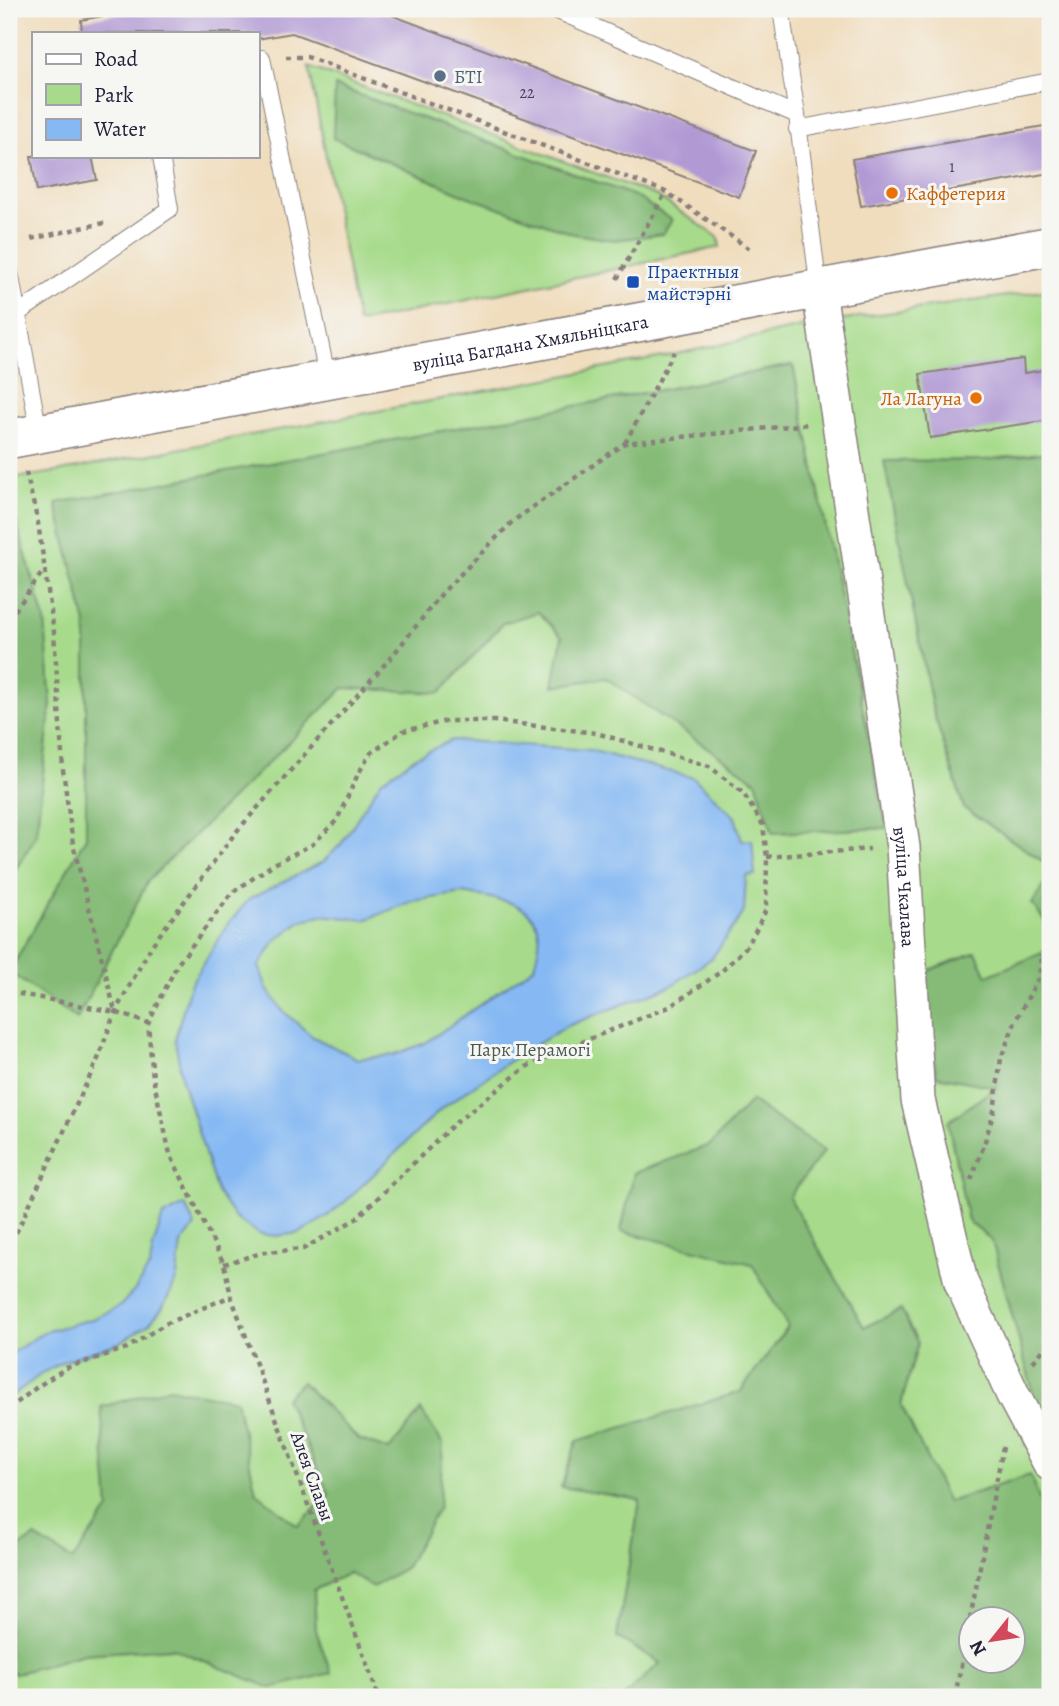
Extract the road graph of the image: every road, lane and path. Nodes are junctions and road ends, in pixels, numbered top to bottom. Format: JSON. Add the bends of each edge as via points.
{"nodes":[{"id":1,"x":553,"y":9,"type":"edge"},
{"id":2,"x":781,"y":9,"type":"edge"},
{"id":3,"x":262,"y":58,"type":"joint"},
{"id":4,"x":1050,"y":81,"type":"edge"},
{"id":5,"x":797,"y":122,"type":"junction"},
{"id":6,"x":161,"y":158,"type":"edge"},
{"id":7,"x":666,"y":192,"type":"junction"},
{"id":8,"x":107,"y":222,"type":"dead end"},
{"id":9,"x":31,"y":239,"type":"dead end"},
{"id":10,"x":1050,"y":246,"type":"edge"},
{"id":11,"x":753,"y":251,"type":"dead end"},
{"id":12,"x":9,"y":266,"type":"edge"},
{"id":13,"x":617,"y":279,"type":"dead end"},
{"id":14,"x":819,"y":290,"type":"junction"},
{"id":15,"x":18,"y":314,"type":"junction"},
{"id":16,"x":678,"y":345,"type":"dead end"},
{"id":17,"x":328,"y":381,"type":"junction"},
{"id":18,"x":838,"y":421,"type":"junction"},
{"id":19,"x":625,"y":443,"type":"junction"},
{"id":20,"x":25,"y":447,"type":"edge"},
{"id":21,"x":44,"y":570,"type":"junction"},
{"id":22,"x":9,"y":619,"type":"edge"},
{"id":23,"x":871,"y":849,"type":"dead end"},
{"id":24,"x":767,"y":856,"type":"junction"},
{"id":25,"x":1050,"y":940,"type":"edge"},
{"id":26,"x":9,"y":992,"type":"edge"},
{"id":27,"x":116,"y":1012,"type":"junction"},
{"id":28,"x":148,"y":1024,"type":"junction"},
{"id":29,"x":970,"y":1183,"type":"dead end"},
{"id":30,"x":9,"y":1240,"type":"edge"},
{"id":31,"x":224,"y":1264,"type":"junction"},
{"id":32,"x":231,"y":1296,"type":"junction"},
{"id":33,"x":1013,"y":1395,"type":"junction"},
{"id":34,"x":9,"y":1409,"type":"edge"},
{"id":35,"x":1050,"y":1464,"type":"edge"},
{"id":36,"x":379,"y":1697,"type":"edge"},
{"id":37,"x":955,"y":1697,"type":"edge"}],
"edges":[{"from":1,"to":5,"type":"lane"},
{"from":2,"to":5,"type":"lane"},
{"from":3,"to":7,"type":"path","via":[[307,57]]},
{"from":3,"to":17,"type":"lane"},
{"from":4,"to":5,"type":"lane"},
{"from":5,"to":14,"type":"lane"},
{"from":6,"to":15,"type":"lane","via":[[170,209]]},
{"from":7,"to":11,"type":"path"},
{"from":7,"to":13,"type":"path"},
{"from":8,"to":9,"type":"path"},
{"from":10,"to":14,"type":"street","name":"вуліца Багдана Хмяльніцкага"},
{"from":12,"to":15,"type":"lane"},
{"from":14,"to":17,"type":"street","name":"вуліца Багдана Хмяльніцкага"},
{"from":14,"to":18,"type":"street","name":"вуліца Чкалава"},
{"from":15,"to":20,"type":"lane"},
{"from":16,"to":19,"type":"path"},
{"from":17,"to":20,"type":"street","name":"вуліца Багдана Хмяльніцкага"},
{"from":18,"to":19,"type":"path"},
{"from":18,"to":33,"type":"street","name":"вуліца Чкалава","via":[[903,847],[918,1100],[961,1282]]},
{"from":19,"to":27,"type":"path","via":[[513,521],[443,592],[393,656],[236,832],[152,945]]},
{"from":20,"to":21,"type":"path"},
{"from":21,"to":22,"type":"path"},
{"from":21,"to":27,"type":"path","via":[[73,844]]},
{"from":23,"to":24,"type":"path"},
{"from":24,"to":28,"type":"path","via":[[764,825],[743,793],[709,766],[596,733],[494,721],[447,721],[402,731],[372,752],[337,820],[313,844],[272,864],[232,893],[177,965]]},
{"from":24,"to":31,"type":"path","via":[[766,910],[748,946],[722,971],[669,1007],[526,1067],[454,1124],[356,1219],[303,1249],[265,1252]]},
{"from":25,"to":29,"type":"path","via":[[1042,953],[1039,977],[1001,1058],[994,1111]]},
{"from":26,"to":27,"type":"path"},
{"from":27,"to":28,"type":"path"},
{"from":27,"to":30,"type":"path","via":[[92,1072]]},
{"from":28,"to":31,"type":"path","name":"Алея Славы","via":[[153,1078],[170,1154]]},
{"from":31,"to":32,"type":"path","name":"Алея Славы"},
{"from":32,"to":34,"type":"path","via":[[165,1324],[127,1348],[66,1368]]},
{"from":32,"to":36,"type":"path","name":"Алея Славы"},
{"from":33,"to":35,"type":"street","name":"вуліца Чкалава"},
{"from":33,"to":37,"type":"path"}]}
